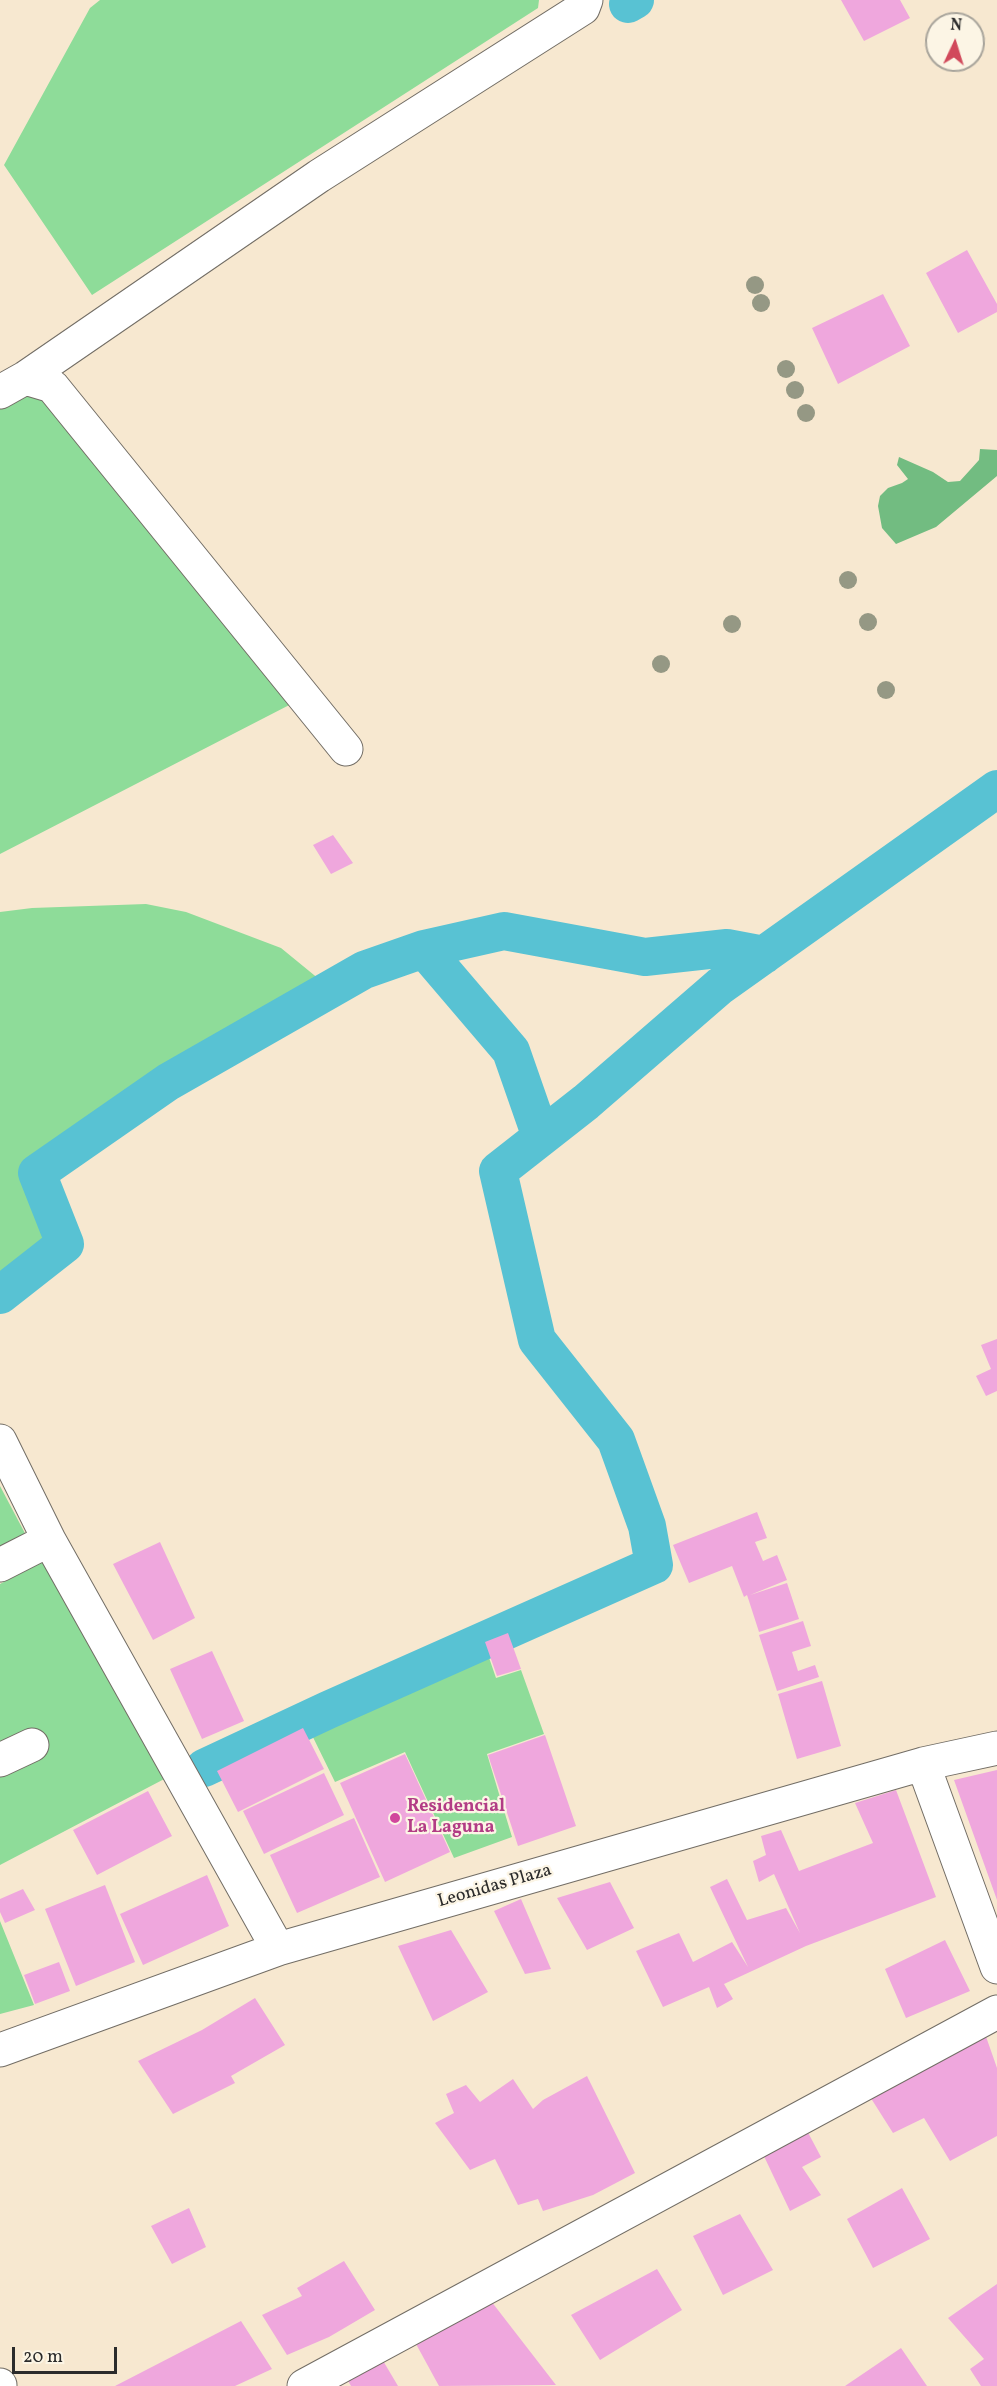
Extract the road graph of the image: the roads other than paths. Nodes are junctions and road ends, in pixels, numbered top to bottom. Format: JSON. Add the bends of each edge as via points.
{"nodes":[{"id":1,"x":586,"y":0,"type":"edge"},
{"id":2,"x":12,"y":385,"type":"edge"},
{"id":3,"x":346,"y":749,"type":"dead end"},
{"id":4,"x":0,"y":1441,"type":"edge"},
{"id":5,"x":49,"y":1540,"type":"junction"},
{"id":6,"x":0,"y":1565,"type":"edge"},
{"id":7,"x":32,"y":1744,"type":"dead end"},
{"id":8,"x":997,"y":1748,"type":"edge"},
{"id":9,"x":0,"y":1760,"type":"edge"},
{"id":10,"x":923,"y":1764,"type":"junction"},
{"id":11,"x":278,"y":1949,"type":"junction"},
{"id":12,"x":997,"y":1967,"type":"edge"},
{"id":13,"x":997,"y":2012,"type":"edge"},
{"id":14,"x":0,"y":2050,"type":"edge"},
{"id":15,"x":304,"y":2386,"type":"edge"}],
"edges":[{"from":1,"to":2,"type":"street","via":[[583,8],[319,176]]},
{"from":2,"to":3,"type":"street","via":[[52,386]]},
{"from":4,"to":5,"type":"street"},
{"from":5,"to":6,"type":"street"},
{"from":5,"to":11,"type":"street"},
{"from":7,"to":9,"type":"street"},
{"from":8,"to":10,"type":"street","name":"Leonidas Plaza"},
{"from":10,"to":11,"type":"street","name":"Leonidas Plaza"},
{"from":10,"to":12,"type":"street"},
{"from":11,"to":14,"type":"street","name":"Leonidas Plaza"},
{"from":13,"to":15,"type":"street"}]}
